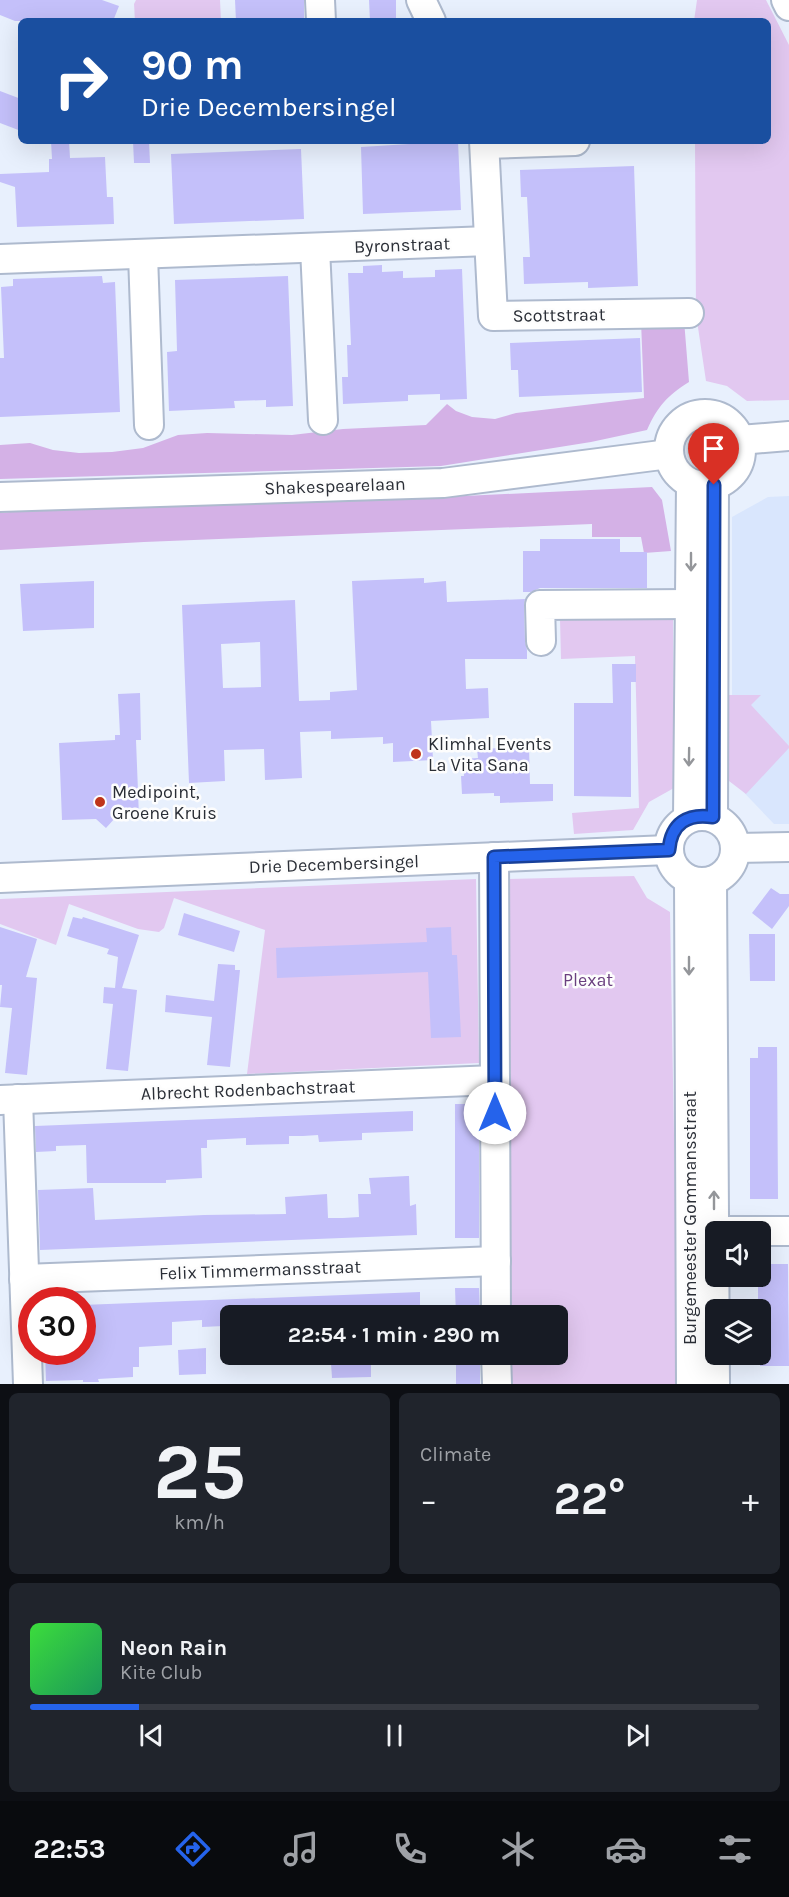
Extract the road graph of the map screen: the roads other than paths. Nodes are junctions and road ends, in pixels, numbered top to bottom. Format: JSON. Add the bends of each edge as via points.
{"nodes":[{"id":1,"x":320,"y":0,"type":"edge"},
{"id":2,"x":421,"y":0,"type":"edge"},
{"id":3,"x":786,"y":0,"type":"edge"},
{"id":4,"x":789,"y":6,"type":"edge"},
{"id":5,"x":321,"y":18,"type":"edge"},
{"id":6,"x":430,"y":18,"type":"edge"},
{"id":7,"x":485,"y":144,"type":"edge"},
{"id":8,"x":489,"y":241,"type":"junction"},
{"id":9,"x":315,"y":248,"type":"junction"},
{"id":10,"x":143,"y":255,"type":"junction"},
{"id":11,"x":0,"y":260,"type":"edge"},
{"id":12,"x":689,"y":313,"type":"dead end"},
{"id":13,"x":323,"y":420,"type":"dead end"},
{"id":14,"x":149,"y":425,"type":"dead end"},
{"id":15,"x":789,"y":436,"type":"edge"},
{"id":16,"x":740,"y":449,"type":"junction"},
{"id":17,"x":669,"y":454,"type":"junction"},
{"id":18,"x":789,"y":454,"type":"edge"},
{"id":19,"x":703,"y":485,"type":"junction"},
{"id":20,"x":0,"y":497,"type":"edge"},
{"id":21,"x":690,"y":604,"type":"junction"},
{"id":22,"x":541,"y":641,"type":"dead end"},
{"id":23,"x":701,"y":818,"type":"junction"},
{"id":24,"x":789,"y":847,"type":"edge"},
{"id":25,"x":735,"y":848,"type":"junction"},
{"id":26,"x":669,"y":850,"type":"junction"},
{"id":27,"x":494,"y":857,"type":"junction"},
{"id":28,"x":0,"y":878,"type":"edge"},
{"id":29,"x":701,"y":881,"type":"junction"},
{"id":30,"x":495,"y":1080,"type":"junction"},
{"id":31,"x":9,"y":1100,"type":"edge"},
{"id":32,"x":703,"y":1231,"type":"edge"},
{"id":33,"x":789,"y":1231,"type":"edge"},
{"id":34,"x":496,"y":1261,"type":"junction"},
{"id":35,"x":24,"y":1280,"type":"junction"},
{"id":36,"x":496,"y":1305,"type":"edge"},
{"id":37,"x":496,"y":1365,"type":"edge"},
{"id":38,"x":28,"y":1384,"type":"edge"},
{"id":39,"x":497,"y":1384,"type":"edge"},
{"id":40,"x":691,"y":1384,"type":"edge"},
{"id":41,"x":715,"y":1384,"type":"edge"}],
"edges":[{"from":1,"to":5,"type":"street"},
{"from":2,"to":6,"type":"street"},
{"from":3,"to":4,"type":"street"},
{"from":7,"to":8,"type":"street","name":"Scottstraat"},
{"from":8,"to":9,"type":"street","name":"Byronstraat"},
{"from":8,"to":12,"type":"street","name":"Scottstraat","via":[[494,316]]},
{"from":9,"to":10,"type":"street","name":"Byronstraat"},
{"from":9,"to":13,"type":"street"},
{"from":10,"to":11,"type":"street","name":"Byronstraat"},
{"from":10,"to":14,"type":"street"},
{"from":15,"to":16,"type":"street"},
{"from":16,"to":17,"type":"street","via":[[735,430],[728,422],[719,416],[698,414],[687,418],[672,434]]},
{"from":16,"to":18,"type":"street"},
{"from":16,"to":19,"type":"street","via":[[732,475],[724,482]]},
{"from":17,"to":19,"type":"street","via":[[676,472]]},
{"from":17,"to":20,"type":"street","name":"Shakespearelaan","via":[[443,483]]},
{"from":19,"to":21,"type":"street","one_way":true},
{"from":19,"to":23,"type":"street"},
{"from":21,"to":22,"type":"street","via":[[540,605]]},
{"from":21,"to":23,"type":"street","one_way":true},
{"from":23,"to":25,"type":"street","via":[[728,828]]},
{"from":23,"to":26,"type":"street","via":[[681,823],[669,840]]},
{"from":24,"to":25,"type":"street"},
{"from":25,"to":29,"type":"street","via":[[728,870]]},
{"from":26,"to":27,"type":"street","name":"Drie Decembersingel"},
{"from":26,"to":29,"type":"street","via":[[675,868]]},
{"from":27,"to":28,"type":"street","name":"Drie Decembersingel"},
{"from":27,"to":30,"type":"street"},
{"from":29,"to":32,"type":"street","name":"Burgemeester Gommansstraat"},
{"from":30,"to":31,"type":"street","name":"Albrecht Rodenbachstraat"},
{"from":30,"to":34,"type":"street"},
{"from":31,"to":35,"type":"street"},
{"from":32,"to":33,"type":"street"},
{"from":32,"to":40,"type":"street","name":"Burgemeester Gommansstraat"},
{"from":32,"to":41,"type":"street","name":"Burgemeester Gommansstraat"},
{"from":34,"to":35,"type":"street","name":"Felix Timmermansstraat"},
{"from":34,"to":36,"type":"street"},
{"from":35,"to":38,"type":"street"},
{"from":37,"to":39,"type":"street"}]}
